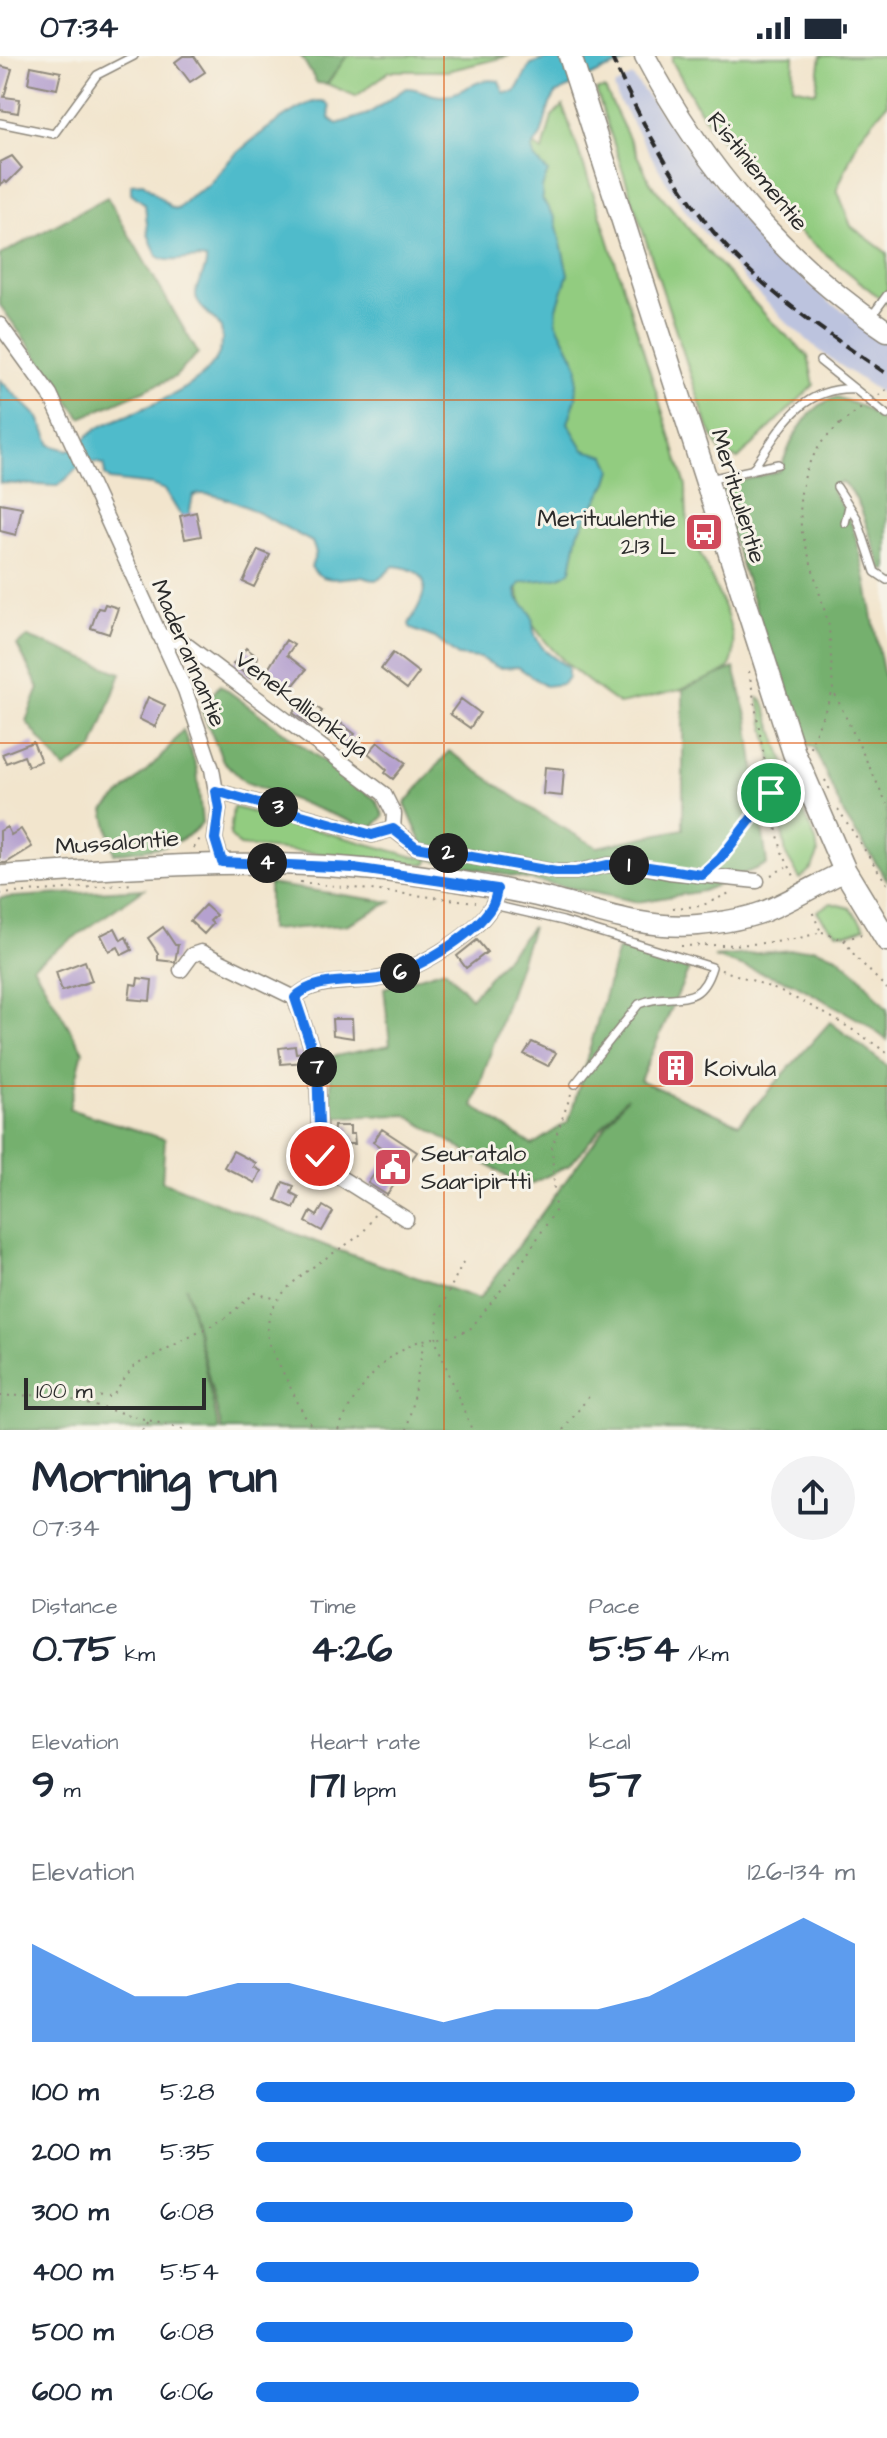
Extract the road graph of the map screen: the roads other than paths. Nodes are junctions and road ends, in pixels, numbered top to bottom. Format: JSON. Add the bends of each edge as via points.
{"nodes":[{"id":1,"x":134,"y":56,"type":"edge"},
{"id":2,"x":570,"y":56,"type":"edge"},
{"id":3,"x":648,"y":61,"type":"edge"},
{"id":4,"x":0,"y":123,"type":"edge"},
{"id":5,"x":887,"y":295,"type":"edge"},
{"id":6,"x":0,"y":325,"type":"edge"},
{"id":7,"x":878,"y":325,"type":"edge"},
{"id":8,"x":820,"y":361,"type":"dead end"},
{"id":9,"x":855,"y":389,"type":"junction"},
{"id":10,"x":887,"y":415,"type":"edge"},
{"id":11,"x":778,"y":464,"type":"dead end"},
{"id":12,"x":752,"y":470,"type":"junction"},
{"id":13,"x":707,"y":479,"type":"junction"},
{"id":14,"x":837,"y":487,"type":"dead end"},
{"id":15,"x":849,"y":505,"type":"junction"},
{"id":16,"x":845,"y":523,"type":"dead end"},
{"id":17,"x":887,"y":580,"type":"edge"},
{"id":18,"x":159,"y":635,"type":"junction"},
{"id":19,"x":216,"y":791,"type":"junction"},
{"id":20,"x":393,"y":829,"type":"junction"},
{"id":21,"x":222,"y":862,"type":"junction"},
{"id":22,"x":845,"y":871,"type":"junction"},
{"id":23,"x":0,"y":876,"type":"edge"},
{"id":24,"x":757,"y":881,"type":"road end"},
{"id":25,"x":495,"y":897,"type":"junction"},
{"id":26,"x":878,"y":936,"type":"edge"},
{"id":27,"x":181,"y":970,"type":"dead end"},
{"id":28,"x":295,"y":998,"type":"junction"},
{"id":29,"x":573,"y":1088,"type":"road end"},
{"id":30,"x":406,"y":1219,"type":"dead end"}],
"edges":[{"from":1,"to":4,"type":"lane","via":[[97,75],[54,134]]},
{"from":2,"to":13,"type":"main road","name":"Merituulentie"},
{"from":3,"to":7,"type":"main road","name":"Ristiniementie","via":[[719,172],[756,219],[836,295]]},
{"from":5,"to":7,"type":"lane"},
{"from":6,"to":18,"type":"street","name":"Maderannantie","via":[[50,394]]},
{"from":8,"to":9,"type":"lane"},
{"from":9,"to":10,"type":"lane"},
{"from":9,"to":12,"type":"lane","via":[[822,392],[805,403]]},
{"from":11,"to":12,"type":"lane"},
{"from":12,"to":13,"type":"lane"},
{"from":13,"to":22,"type":"main road","name":"Merituulentie","via":[[794,753]]},
{"from":14,"to":15,"type":"lane"},
{"from":15,"to":16,"type":"lane"},
{"from":15,"to":17,"type":"lane","via":[[875,572]]},
{"from":18,"to":19,"type":"street","name":"Maderannantie","via":[[185,690]]},
{"from":18,"to":20,"type":"street","name":"Venekallionkuja","via":[[184,643],[384,794],[394,814]]},
{"from":19,"to":20,"type":"street","via":[[372,835]]},
{"from":19,"to":21,"type":"street","name":"Maderannantie","via":[[215,839]]},
{"from":20,"to":24,"type":"street","via":[[416,847],[556,872],[635,865]]},
{"from":21,"to":23,"type":"main road","name":"Mussalontie"},
{"from":21,"to":25,"type":"main road","name":"Mussalontie","via":[[354,868]]},
{"from":22,"to":25,"type":"main road","name":"Mussalontie","via":[[762,912],[697,925],[640,923],[541,897]]},
{"from":22,"to":26,"type":"main road","name":"Merituulentie"},
{"from":25,"to":28,"type":"street","via":[[476,925],[455,942],[400,973],[316,986]]},
{"from":25,"to":29,"type":"lane","via":[[712,967],[700,992],[639,1004]]},
{"from":27,"to":28,"type":"street","via":[[201,952]]},
{"from":28,"to":30,"type":"street","via":[[317,1064],[320,1156],[325,1168]]}]}
